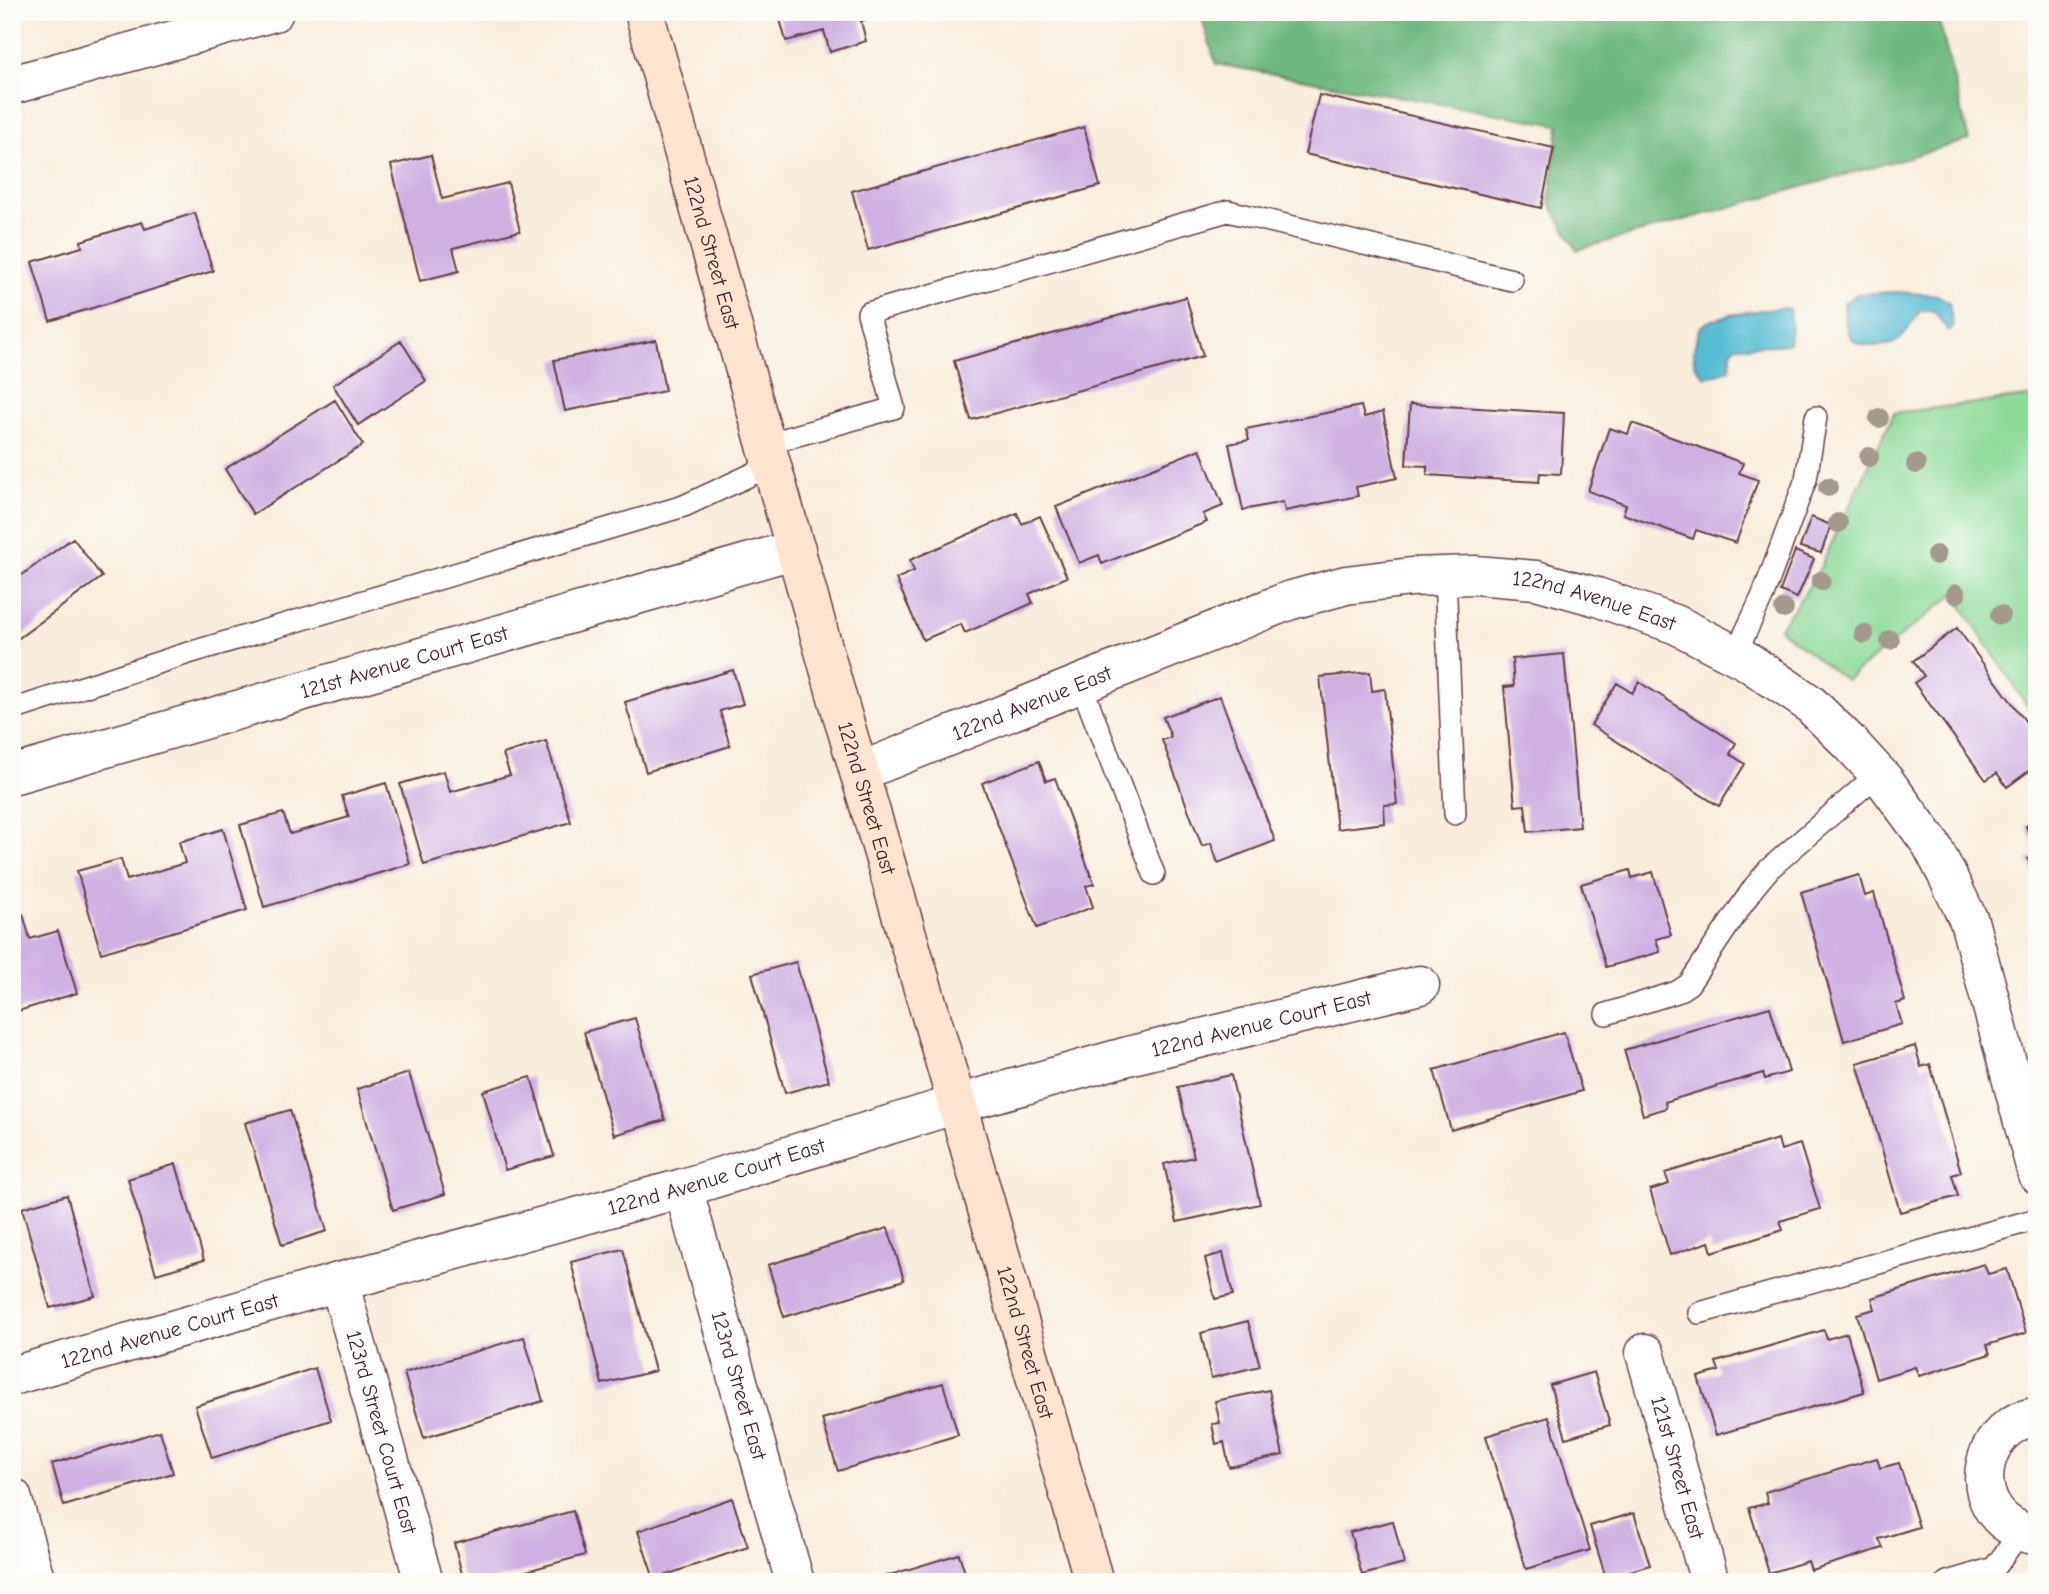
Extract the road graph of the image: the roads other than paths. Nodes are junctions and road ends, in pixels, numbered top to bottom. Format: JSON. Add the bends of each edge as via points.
{"nodes":[{"id":1,"x":274,"y":12,"type":"edge"},
{"id":2,"x":644,"y":12,"type":"edge"},
{"id":3,"x":12,"y":85,"type":"edge"},
{"id":4,"x":1512,"y":280,"type":"dead end"},
{"id":5,"x":1816,"y":417,"type":"dead end"},
{"id":6,"x":769,"y":455,"type":"junction"},
{"id":7,"x":796,"y":549,"type":"junction"},
{"id":8,"x":1445,"y":576,"type":"junction"},
{"id":9,"x":1734,"y":655,"type":"junction"},
{"id":10,"x":1081,"y":684,"type":"junction"},
{"id":11,"x":12,"y":710,"type":"edge"},
{"id":12,"x":859,"y":772,"type":"junction"},
{"id":13,"x":1878,"y":774,"type":"junction"},
{"id":14,"x":12,"y":775,"type":"edge"},
{"id":15,"x":1455,"y":814,"type":"dead end"},
{"id":16,"x":1154,"y":874,"type":"dead end"},
{"id":17,"x":1420,"y":985,"type":"dead end"},
{"id":18,"x":1606,"y":1014,"type":"dead end"},
{"id":19,"x":957,"y":1104,"type":"junction"},
{"id":20,"x":2037,"y":1174,"type":"edge"},
{"id":21,"x":683,"y":1188,"type":"junction"},
{"id":22,"x":2037,"y":1219,"type":"edge"},
{"id":23,"x":339,"y":1282,"type":"junction"},
{"id":24,"x":1699,"y":1313,"type":"dead end"},
{"id":25,"x":1645,"y":1353,"type":"dead end"},
{"id":26,"x":12,"y":1376,"type":"edge"},
{"id":27,"x":2037,"y":1417,"type":"edge"},
{"id":28,"x":12,"y":1497,"type":"edge"},
{"id":29,"x":2029,"y":1534,"type":"edge"},
{"id":30,"x":36,"y":1582,"type":"edge"},
{"id":31,"x":424,"y":1582,"type":"edge"},
{"id":32,"x":795,"y":1582,"type":"edge"},
{"id":33,"x":1094,"y":1582,"type":"edge"},
{"id":34,"x":1710,"y":1582,"type":"edge"},
{"id":35,"x":1947,"y":1582,"type":"edge"}],
"edges":[{"from":1,"to":3,"type":"street"},
{"from":2,"to":6,"type":"street","name":"122nd Street East"},
{"from":4,"to":6,"type":"lane","via":[[1228,211],[868,313],[894,408]]},
{"from":5,"to":9,"type":"lane","via":[[1806,479],[1763,595]]},
{"from":6,"to":7,"type":"street","name":"122nd Street East"},
{"from":6,"to":11,"type":"lane","via":[[684,506]]},
{"from":7,"to":12,"type":"street","name":"122nd Street East"},
{"from":7,"to":14,"type":"street","name":"121st Avenue Court East"},
{"from":8,"to":9,"type":"street","name":"122nd Avenue East","via":[[1536,580],[1677,625]]},
{"from":8,"to":10,"type":"street","name":"122nd Avenue East","via":[[1346,585],[1289,601]]},
{"from":8,"to":15,"type":"lane"},
{"from":9,"to":13,"type":"street","name":"122nd Avenue East","via":[[1809,704]]},
{"from":10,"to":12,"type":"street","name":"122nd Avenue East"},
{"from":10,"to":16,"type":"lane"},
{"from":12,"to":19,"type":"street","name":"122nd Street East"},
{"from":13,"to":18,"type":"lane","via":[[1769,869],[1689,984]]},
{"from":13,"to":20,"type":"street","name":"122nd Avenue East","via":[[1931,844],[1969,921]]},
{"from":17,"to":19,"type":"street","name":"122nd Avenue Court East","via":[[1128,1056]]},
{"from":19,"to":21,"type":"street","name":"122nd Avenue Court East"},
{"from":19,"to":33,"type":"street","name":"122nd Street East"},
{"from":21,"to":23,"type":"street","name":"122nd Avenue Court East"},
{"from":21,"to":32,"type":"street","name":"123rd Street East"},
{"from":22,"to":24,"type":"lane"},
{"from":23,"to":26,"type":"street","name":"122nd Avenue Court East"},
{"from":23,"to":31,"type":"street","name":"123rd Street Court East"},
{"from":25,"to":34,"type":"street","name":"121st Street East"},
{"from":27,"to":29,"type":"street","via":[[2013,1424],[1998,1436],[1984,1471],[1985,1490],[1993,1508],[2005,1522]]},
{"from":28,"to":30,"type":"street"},
{"from":29,"to":35,"type":"lane","via":[[1994,1569]]}]}
